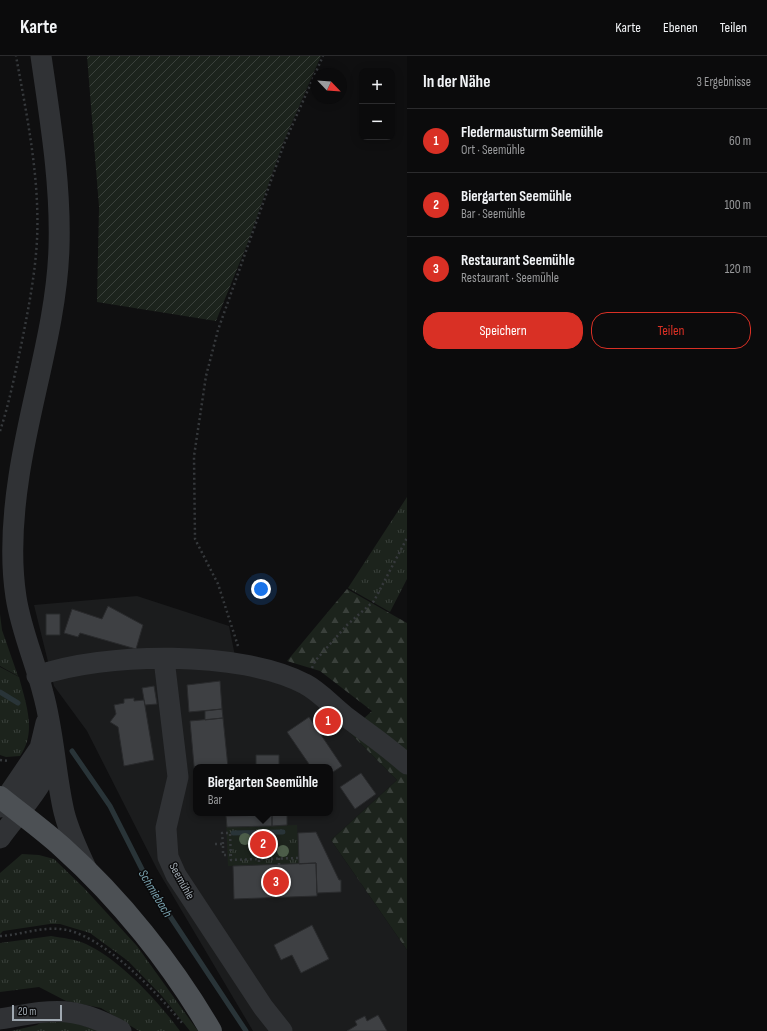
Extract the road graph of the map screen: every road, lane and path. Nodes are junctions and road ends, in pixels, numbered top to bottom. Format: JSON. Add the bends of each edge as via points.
{"nodes":[{"id":1,"x":16,"y":56,"type":"edge"},
{"id":2,"x":41,"y":56,"type":"edge"},
{"id":3,"x":323,"y":56,"type":"edge"},
{"id":4,"x":0,"y":431,"type":"edge"},
{"id":5,"x":407,"y":538,"type":"edge"},
{"id":6,"x":164,"y":659,"type":"junction"},
{"id":7,"x":315,"y":661,"type":"dead end"},
{"id":8,"x":242,"y":664,"type":"junction"},
{"id":9,"x":40,"y":684,"type":"junction"},
{"id":10,"x":47,"y":714,"type":"junction"},
{"id":11,"x":54,"y":753,"type":"junction"},
{"id":12,"x":0,"y":760,"type":"edge"},
{"id":13,"x":12,"y":761,"type":"dead end"},
{"id":14,"x":407,"y":764,"type":"edge"},
{"id":15,"x":6,"y":804,"type":"edge"},
{"id":16,"x":258,"y":832,"type":"dead end"},
{"id":17,"x":0,"y":838,"type":"edge"},
{"id":18,"x":215,"y":844,"type":"dead end"},
{"id":19,"x":223,"y":844,"type":"junction"},
{"id":20,"x":230,"y":855,"type":"junction"},
{"id":21,"x":279,"y":858,"type":"junction"},
{"id":22,"x":298,"y":858,"type":"dead end"},
{"id":23,"x":259,"y":859,"type":"junction"},
{"id":24,"x":259,"y":865,"type":"dead end"},
{"id":25,"x":279,"y":865,"type":"dead end"},
{"id":26,"x":90,"y":875,"type":"junction"},
{"id":27,"x":0,"y":936,"type":"edge"},
{"id":28,"x":0,"y":1019,"type":"edge"},
{"id":29,"x":184,"y":1026,"type":"dead end"},
{"id":30,"x":121,"y":1031,"type":"edge"},
{"id":31,"x":211,"y":1031,"type":"edge"},
{"id":32,"x":282,"y":1031,"type":"edge"}],
"edges":[{"from":1,"to":4,"type":"path","via":[[32,155],[37,240],[27,316]]},
{"from":2,"to":9,"type":"street","via":[[53,136],[59,210],[59,248],[56,286],[19,477],[13,557],[16,596]]},
{"from":3,"to":8,"type":"path","via":[[284,144],[218,330],[206,376],[194,456],[194,539],[218,584],[235,633]]},
{"from":5,"to":7,"type":"path","via":[[374,601]]},
{"from":6,"to":8,"type":"street"},
{"from":6,"to":9,"type":"street","via":[[84,663]]},
{"from":6,"to":32,"type":"street","name":"Seemühle","via":[[178,777],[166,828],[168,857],[176,875],[263,1007]]},
{"from":8,"to":14,"type":"street","via":[[276,672],[305,684],[384,743]]},
{"from":9,"to":10,"type":"street"},
{"from":10,"to":11,"type":"street"},
{"from":10,"to":15,"type":"street","via":[[40,748]]},
{"from":11,"to":15,"type":"street","via":[[49,769]]},
{"from":11,"to":26,"type":"street","via":[[66,818],[75,845]]},
{"from":12,"to":13,"type":"path"},
{"from":15,"to":17,"type":"street"},
{"from":15,"to":26,"type":"main road","via":[[63,848]]},
{"from":16,"to":23,"type":"path"},
{"from":18,"to":19,"type":"path"},
{"from":19,"to":20,"type":"path","via":[[223,855]]},
{"from":19,"to":20,"type":"path","via":[[222,833],[230,833]]},
{"from":20,"to":23,"type":"path","via":[[231,860]]},
{"from":21,"to":22,"type":"path"},
{"from":21,"to":23,"type":"path"},
{"from":21,"to":25,"type":"path"},
{"from":23,"to":24,"type":"path"},
{"from":26,"to":31,"type":"main road","via":[[152,945]]},
{"from":27,"to":29,"type":"path","via":[[51,928],[81,934],[106,950],[136,975],[158,995]]},
{"from":28,"to":30,"type":"street","via":[[47,1011],[68,1011],[98,1019]]}]}
